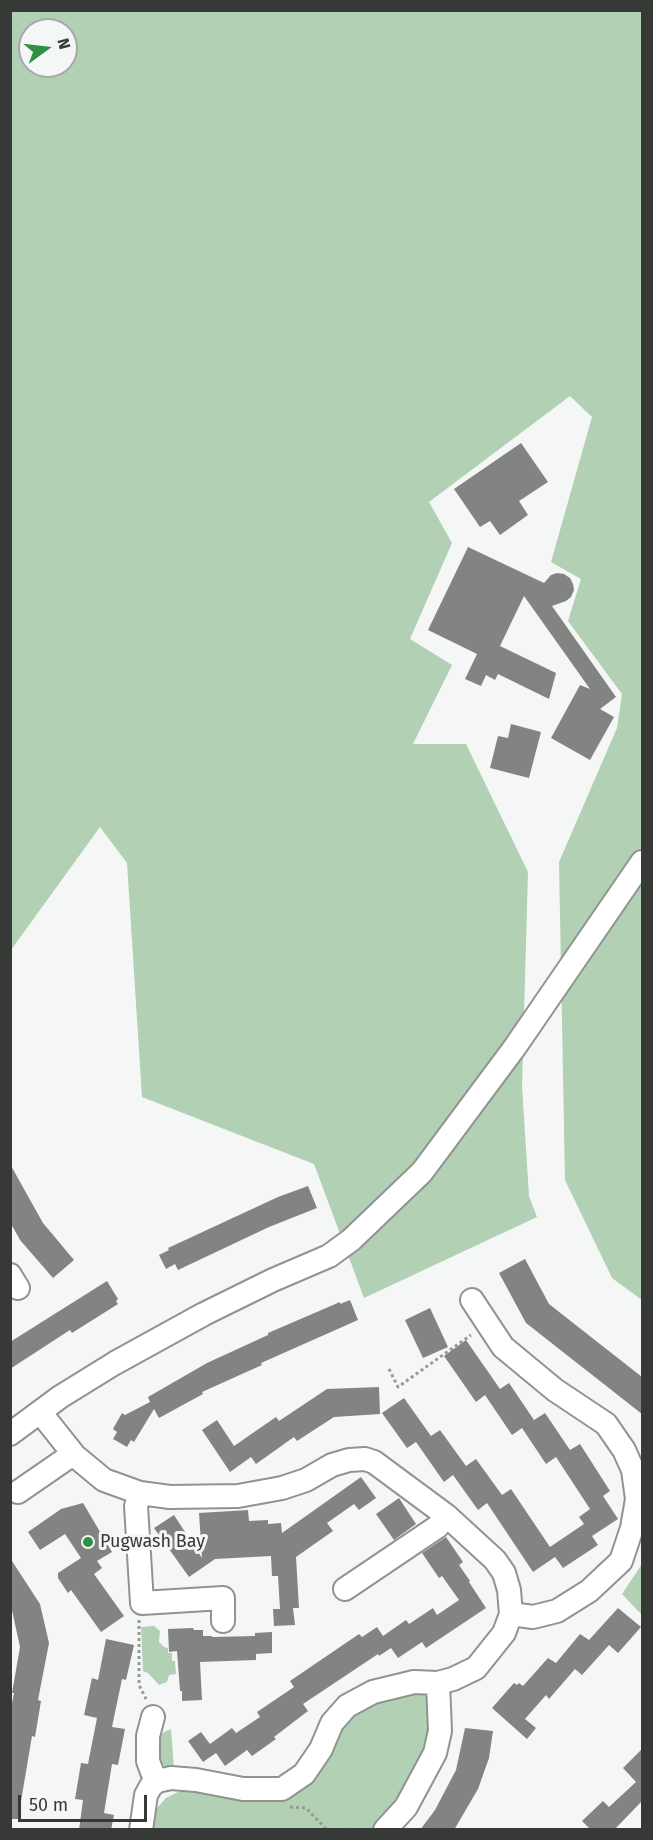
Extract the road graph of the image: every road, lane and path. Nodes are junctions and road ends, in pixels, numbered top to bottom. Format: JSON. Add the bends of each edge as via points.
{"nodes":[{"id":1,"x":642,"y":862,"type":"edge"},
{"id":2,"x":472,"y":1300,"type":"dead end"},
{"id":3,"x":487,"y":1323,"type":"junction"},
{"id":4,"x":389,"y":1369,"type":"dead end"},
{"id":5,"x":40,"y":1412,"type":"junction"},
{"id":6,"x":10,"y":1434,"type":"edge"},
{"id":7,"x":73,"y":1454,"type":"junction"},
{"id":8,"x":18,"y":1492,"type":"dead end"},
{"id":9,"x":140,"y":1493,"type":"junction"},
{"id":10,"x":447,"y":1516,"type":"junction"},
{"id":11,"x":345,"y":1589,"type":"dead end"},
{"id":12,"x":142,"y":1603,"type":"junction"},
{"id":13,"x":511,"y":1614,"type":"junction"},
{"id":14,"x":223,"y":1621,"type":"dead end"},
{"id":15,"x":438,"y":1683,"type":"junction"},
{"id":16,"x":153,"y":1717,"type":"joint"},
{"id":17,"x":158,"y":1781,"type":"junction"},
{"id":18,"x":275,"y":1790,"type":"junction"},
{"id":19,"x":141,"y":1830,"type":"edge"},
{"id":20,"x":327,"y":1830,"type":"edge"},
{"id":21,"x":344,"y":1830,"type":"edge"},
{"id":22,"x":350,"y":1830,"type":"edge"},
{"id":23,"x":385,"y":1830,"type":"edge"}],
"edges":[{"from":1,"to":5,"type":"street","via":[[515,1047],[422,1172],[351,1240],[329,1256],[154,1340]]},
{"from":2,"to":3,"type":"street"},
{"from":3,"to":4,"type":"path","via":[[398,1387]]},
{"from":3,"to":13,"type":"street","via":[[502,1347],[555,1390],[606,1424],[633,1470],[637,1499],[621,1561],[589,1591],[557,1611],[533,1617]]},
{"from":5,"to":6,"type":"street"},
{"from":5,"to":7,"type":"street"},
{"from":7,"to":8,"type":"street"},
{"from":7,"to":9,"type":"street","via":[[104,1480]]},
{"from":9,"to":10,"type":"street","via":[[182,1497],[263,1493],[306,1480],[349,1460],[365,1459],[375,1461]]},
{"from":9,"to":12,"type":"street","via":[[136,1506]]},
{"from":10,"to":11,"type":"street","via":[[437,1527]]},
{"from":10,"to":13,"type":"street","via":[[504,1573]]},
{"from":12,"to":14,"type":"street","via":[[223,1598]]},
{"from":12,"to":16,"type":"path","via":[[138,1626],[140,1685]]},
{"from":13,"to":15,"type":"street","via":[[493,1650],[476,1668]]},
{"from":15,"to":18,"type":"street","via":[[414,1682],[373,1692],[346,1706],[304,1774]]},
{"from":15,"to":23,"type":"street","via":[[440,1731],[435,1753],[406,1807]]},
{"from":16,"to":17,"type":"street","via":[[148,1761]]},
{"from":17,"to":18,"type":"street","via":[[196,1779],[243,1789]]},
{"from":17,"to":19,"type":"street","via":[[146,1795]]},
{"from":18,"to":20,"type":"path","via":[[284,1806],[306,1808]]},
{"from":21,"to":22,"type":"path"}]}
